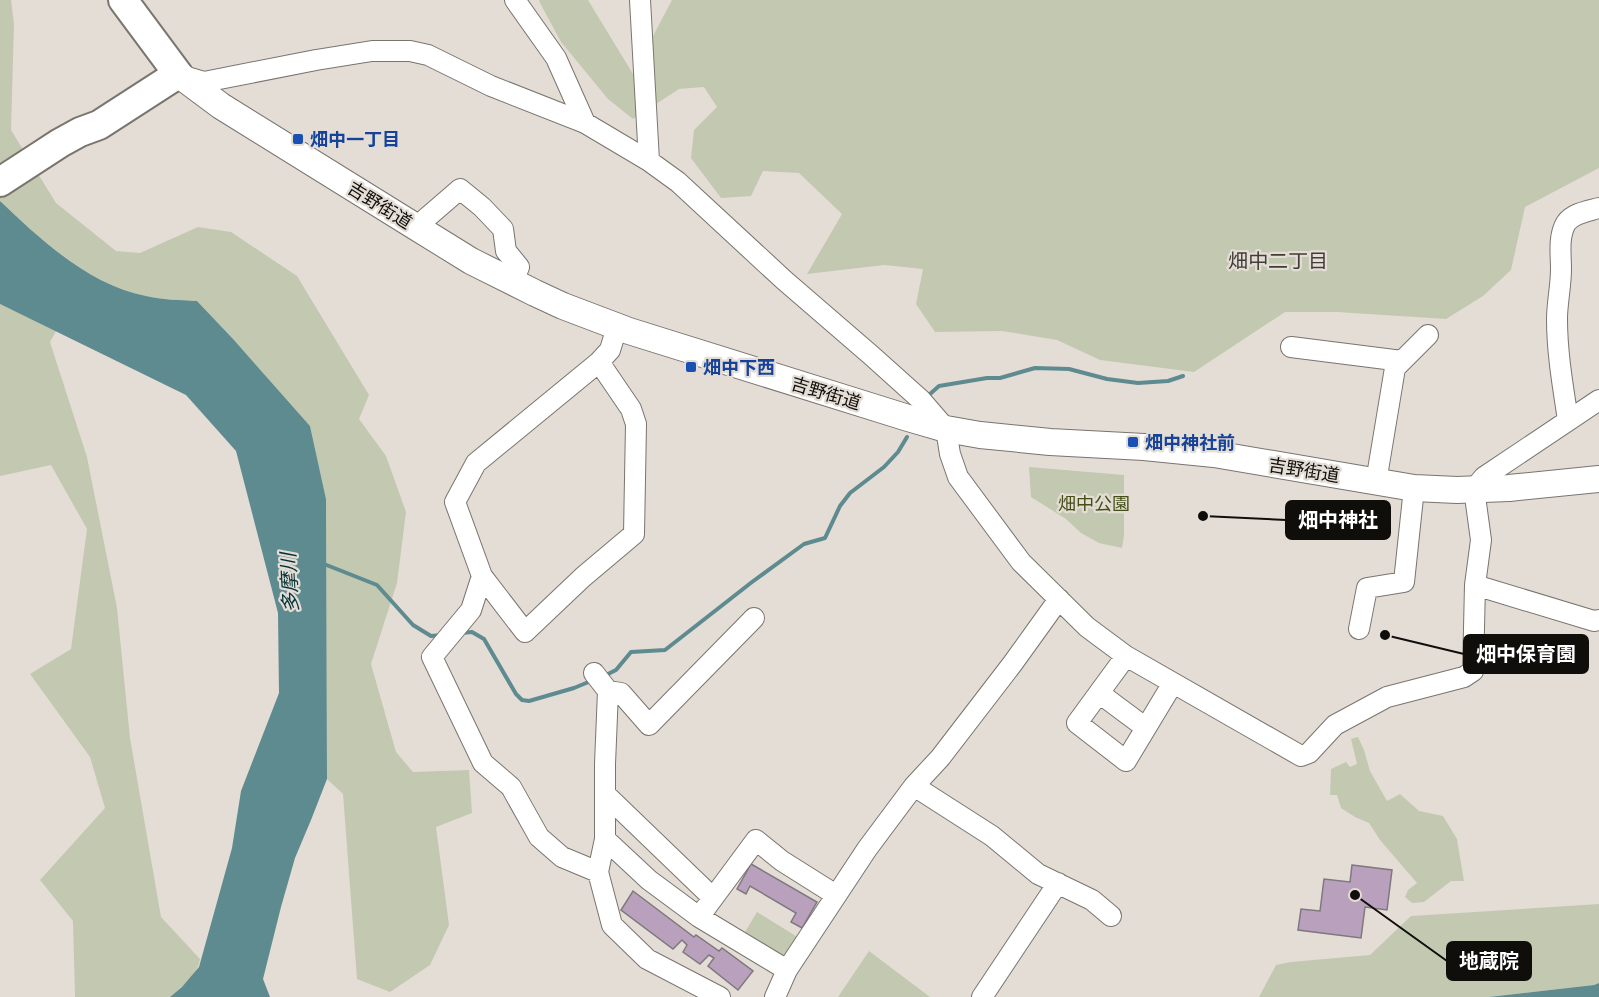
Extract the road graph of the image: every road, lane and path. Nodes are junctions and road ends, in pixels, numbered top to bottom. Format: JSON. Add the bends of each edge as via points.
{"nodes":[{"id":1,"x":123,"y":0,"type":"edge"},
{"id":2,"x":515,"y":0,"type":"edge"},
{"id":3,"x":640,"y":0,"type":"edge"},
{"id":4,"x":178,"y":74,"type":"junction"},
{"id":5,"x":585,"y":123,"type":"junction"},
{"id":6,"x":649,"y":161,"type":"junction"},
{"id":7,"x":35,"y":166,"type":"junction"},
{"id":8,"x":0,"y":182,"type":"edge"},
{"id":9,"x":0,"y":196,"type":"edge"},
{"id":10,"x":1599,"y":207,"type":"edge"},
{"id":11,"x":416,"y":227,"type":"junction"},
{"id":12,"x":513,"y":282,"type":"junction"},
{"id":13,"x":617,"y":327,"type":"junction"},
{"id":14,"x":1428,"y":335,"type":"dead end"},
{"id":15,"x":1291,"y":347,"type":"dead end"},
{"id":16,"x":1402,"y":361,"type":"junction"},
{"id":17,"x":599,"y":362,"type":"junction"},
{"id":18,"x":1599,"y":400,"type":"edge"},
{"id":19,"x":1568,"y":420,"type":"junction"},
{"id":20,"x":946,"y":429,"type":"junction"},
{"id":21,"x":1599,"y":479,"type":"edge"},
{"id":22,"x":1376,"y":482,"type":"junction"},
{"id":23,"x":1414,"y":488,"type":"junction"},
{"id":24,"x":1474,"y":489,"type":"junction"},
{"id":25,"x":482,"y":576,"type":"junction"},
{"id":26,"x":1476,"y":585,"type":"junction"},
{"id":27,"x":1059,"y":599,"type":"junction"},
{"id":28,"x":754,"y":618,"type":"dead end"},
{"id":29,"x":1599,"y":620,"type":"edge"},
{"id":30,"x":1359,"y":629,"type":"dead end"},
{"id":31,"x":1126,"y":656,"type":"junction"},
{"id":32,"x":594,"y":673,"type":"dead end"},
{"id":33,"x":1173,"y":683,"type":"junction"},
{"id":34,"x":608,"y":691,"type":"junction"},
{"id":35,"x":1099,"y":693,"type":"junction"},
{"id":36,"x":1146,"y":728,"type":"junction"},
{"id":37,"x":915,"y":786,"type":"junction"},
{"id":38,"x":604,"y":794,"type":"junction"},
{"id":39,"x":605,"y":839,"type":"junction"},
{"id":40,"x":598,"y":872,"type":"junction"},
{"id":41,"x":1058,"y":883,"type":"junction"},
{"id":42,"x":836,"y":895,"type":"junction"},
{"id":43,"x":712,"y":898,"type":"junction"},
{"id":44,"x":1111,"y":916,"type":"dead end"},
{"id":45,"x":699,"y":917,"type":"junction"},
{"id":46,"x":787,"y":970,"type":"junction"},
{"id":47,"x":720,"y":997,"type":"edge"},
{"id":48,"x":776,"y":997,"type":"edge"},
{"id":49,"x":982,"y":997,"type":"edge"}],
"edges":[{"from":1,"to":4,"type":"highway","name":"吉野街道"},
{"from":2,"to":5,"type":"street","via":[[556,58]]},
{"from":3,"to":6,"type":"street"},
{"from":4,"to":5,"type":"street","via":[[204,82],[372,51],[410,51],[428,55],[491,86]]},
{"from":4,"to":7,"type":"highway","via":[[99,125],[80,132]]},
{"from":4,"to":11,"type":"main road","name":"吉野街道","via":[[221,106]]},
{"from":5,"to":6,"type":"street"},
{"from":6,"to":20,"type":"street","via":[[678,182],[888,370]]},
{"from":7,"to":8,"type":"highway"},
{"from":7,"to":9,"type":"highway"},
{"from":10,"to":19,"type":"street","via":[[1571,218],[1560,245],[1557,318]]},
{"from":11,"to":12,"type":"main road","name":"吉野街道"},
{"from":11,"to":12,"type":"street","via":[[460,189],[503,229],[506,251],[519,267]]},
{"from":12,"to":13,"type":"main road","name":"吉野街道"},
{"from":13,"to":17,"type":"street","via":[[609,350]]},
{"from":13,"to":20,"type":"main road","name":"吉野街道"},
{"from":14,"to":16,"type":"street"},
{"from":15,"to":16,"type":"street"},
{"from":16,"to":22,"type":"street","via":[[1395,368]]},
{"from":17,"to":25,"type":"street","via":[[476,463],[454,502]]},
{"from":17,"to":25,"type":"street","via":[[631,409],[636,424],[634,534],[525,632]]},
{"from":18,"to":19,"type":"street"},
{"from":19,"to":24,"type":"street","via":[[1484,477]]},
{"from":20,"to":22,"type":"main road","name":"吉野街道","via":[[1214,454]]},
{"from":20,"to":27,"type":"street","via":[[958,477],[1021,562]]},
{"from":21,"to":24,"type":"main road","name":"吉野街道"},
{"from":22,"to":23,"type":"main road","name":"吉野街道"},
{"from":23,"to":24,"type":"main road","name":"吉野街道"},
{"from":23,"to":30,"type":"street","via":[[1404,582],[1366,588]]},
{"from":24,"to":26,"type":"street","via":[[1481,540]]},
{"from":25,"to":40,"type":"street","via":[[471,610],[432,657],[483,763],[511,787],[539,837],[562,857]]},
{"from":26,"to":29,"type":"street"},
{"from":26,"to":33,"type":"street","via":[[1473,671],[1387,697],[1335,725],[1309,753],[1301,756]]},
{"from":27,"to":31,"type":"street","via":[[1087,627]]},
{"from":27,"to":37,"type":"street"},
{"from":28,"to":34,"type":"street","via":[[649,725],[621,693]]},
{"from":31,"to":33,"type":"street"},
{"from":31,"to":35,"type":"street"},
{"from":32,"to":34,"type":"street"},
{"from":33,"to":36,"type":"street"},
{"from":34,"to":38,"type":"street"},
{"from":35,"to":36,"type":"street"},
{"from":35,"to":36,"type":"street","via":[[1077,723],[1126,760]]},
{"from":37,"to":41,"type":"street","via":[[993,836],[1038,874]]},
{"from":37,"to":42,"type":"street"},
{"from":38,"to":39,"type":"street"},
{"from":38,"to":43,"type":"street"},
{"from":39,"to":40,"type":"street"},
{"from":39,"to":45,"type":"street","via":[[649,880]]},
{"from":40,"to":47,"type":"street","via":[[612,925],[647,959]]},
{"from":41,"to":44,"type":"street","via":[[1092,900]]},
{"from":41,"to":49,"type":"street"},
{"from":42,"to":43,"type":"street","via":[[756,840]]},
{"from":42,"to":46,"type":"street"},
{"from":43,"to":45,"type":"street"},
{"from":45,"to":46,"type":"street"},
{"from":46,"to":48,"type":"street"}]}
